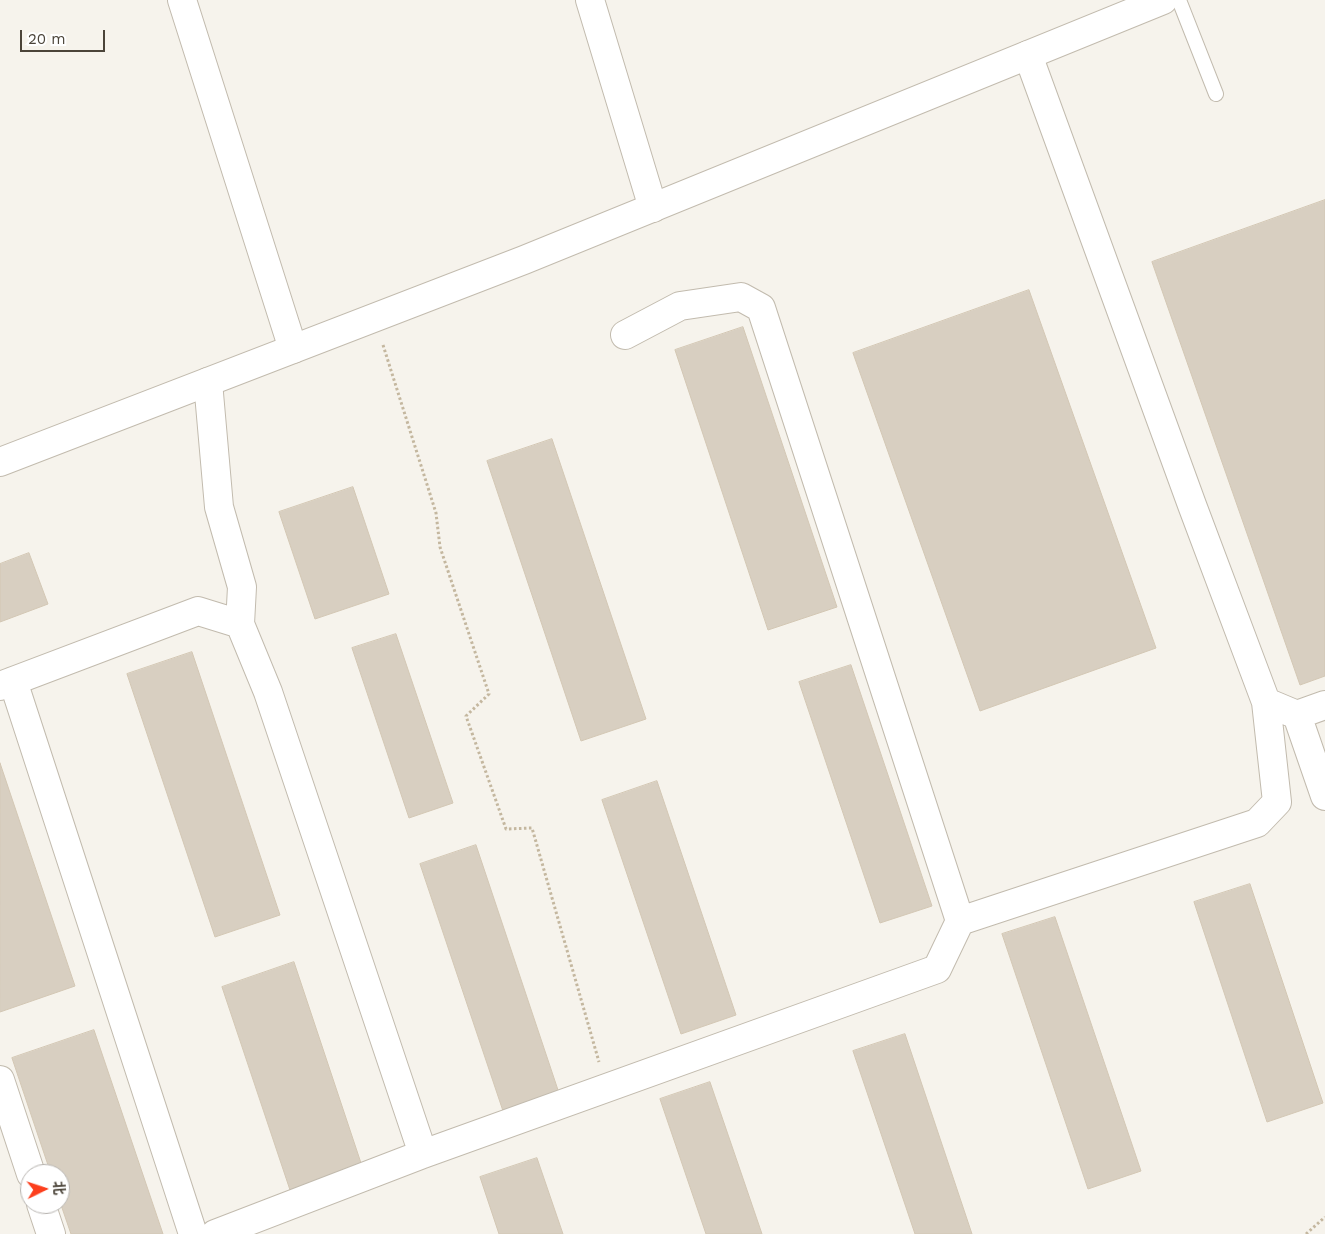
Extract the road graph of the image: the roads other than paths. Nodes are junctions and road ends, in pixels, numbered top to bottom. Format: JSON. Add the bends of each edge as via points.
{"nodes":[{"id":1,"x":182,"y":0,"type":"edge"},
{"id":2,"x":590,"y":0,"type":"edge"},
{"id":3,"x":1164,"y":0,"type":"edge"},
{"id":4,"x":1180,"y":0,"type":"edge"},
{"id":5,"x":1028,"y":55,"type":"junction"},
{"id":6,"x":1216,"y":94,"type":"dead end"},
{"id":7,"x":653,"y":208,"type":"junction"},
{"id":8,"x":625,"y":335,"type":"dead end"},
{"id":9,"x":293,"y":349,"type":"junction"},
{"id":10,"x":208,"y":382,"type":"junction"},
{"id":11,"x":0,"y":462,"type":"edge"},
{"id":12,"x":240,"y":624,"type":"junction"},
{"id":13,"x":7,"y":684,"type":"edge"},
{"id":14,"x":1266,"y":702,"type":"junction"},
{"id":15,"x":1325,"y":705,"type":"edge"},
{"id":16,"x":1297,"y":715,"type":"junction"},
{"id":17,"x":1325,"y":796,"type":"edge"},
{"id":18,"x":960,"y":921,"type":"junction"},
{"id":19,"x":0,"y":1080,"type":"edge"},
{"id":20,"x":422,"y":1154,"type":"junction"},
{"id":21,"x":28,"y":1164,"type":"edge"},
{"id":22,"x":44,"y":1214,"type":"edge"},
{"id":23,"x":51,"y":1234,"type":"edge"},
{"id":24,"x":193,"y":1234,"type":"edge"},
{"id":25,"x":215,"y":1234,"type":"edge"}],
"edges":[{"from":1,"to":9,"type":"street"},
{"from":2,"to":7,"type":"street"},
{"from":3,"to":5,"type":"street"},
{"from":4,"to":6,"type":"lane"},
{"from":5,"to":7,"type":"street"},
{"from":5,"to":14,"type":"street"},
{"from":7,"to":9,"type":"street"},
{"from":8,"to":18,"type":"street","via":[[680,306],[741,297],[761,308]]},
{"from":9,"to":10,"type":"street"},
{"from":10,"to":11,"type":"street"},
{"from":10,"to":12,"type":"street","via":[[219,507],[242,587]]},
{"from":12,"to":13,"type":"street","via":[[198,611]]},
{"from":12,"to":20,"type":"street","via":[[268,692]]},
{"from":13,"to":24,"type":"street"},
{"from":14,"to":16,"type":"street"},
{"from":14,"to":18,"type":"street","via":[[1278,802],[1257,823]]},
{"from":15,"to":16,"type":"street"},
{"from":16,"to":17,"type":"street"},
{"from":18,"to":20,"type":"street","via":[[937,969]]},
{"from":19,"to":21,"type":"street"},
{"from":20,"to":25,"type":"street"},
{"from":22,"to":23,"type":"street"}]}
